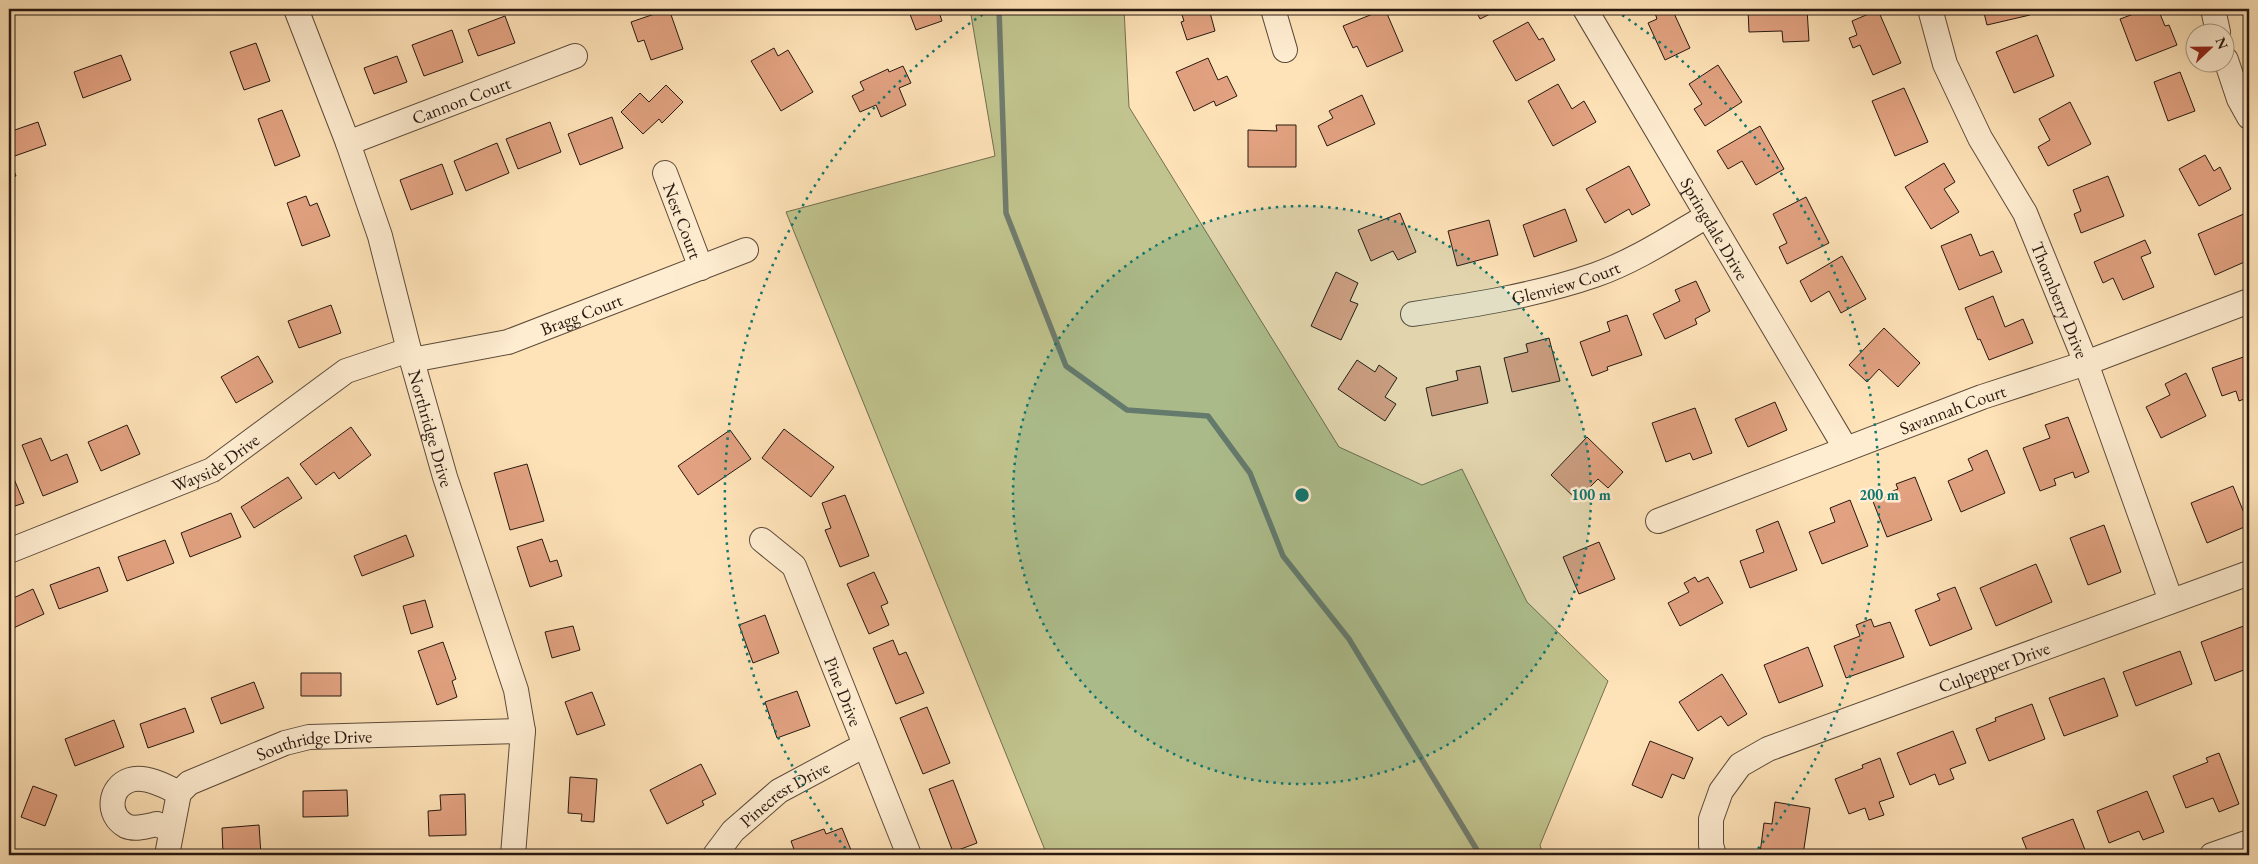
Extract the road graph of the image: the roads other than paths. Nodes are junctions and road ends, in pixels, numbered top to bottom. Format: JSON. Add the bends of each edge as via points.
{"nodes":[{"id":1,"x":296,"y":9,"type":"edge"},
{"id":2,"x":1273,"y":9,"type":"edge"},
{"id":3,"x":1585,"y":9,"type":"edge"},
{"id":4,"x":1930,"y":9,"type":"edge"},
{"id":5,"x":2214,"y":9,"type":"edge"},
{"id":6,"x":2216,"y":22,"type":"edge"},
{"id":7,"x":1285,"y":50,"type":"dead end"},
{"id":8,"x":575,"y":56,"type":"dead end"},
{"id":9,"x":2230,"y":72,"type":"edge"},
{"id":10,"x":2249,"y":117,"type":"edge"},
{"id":11,"x":348,"y":143,"type":"junction"},
{"id":12,"x":665,"y":173,"type":"dead end"},
{"id":13,"x":1706,"y":216,"type":"junction"},
{"id":14,"x":746,"y":250,"type":"dead end"},
{"id":15,"x":701,"y":268,"type":"junction"},
{"id":16,"x":2249,"y":301,"type":"edge"},
{"id":17,"x":1413,"y":314,"type":"dead end"},
{"id":18,"x":410,"y":355,"type":"junction"},
{"id":19,"x":2086,"y":363,"type":"junction"},
{"id":20,"x":1846,"y":449,"type":"junction"},
{"id":21,"x":1658,"y":521,"type":"dead end"},
{"id":22,"x":762,"y":540,"type":"dead end"},
{"id":23,"x":9,"y":551,"type":"edge"},
{"id":24,"x":2249,"y":573,"type":"edge"},
{"id":25,"x":2171,"y":601,"type":"junction"},
{"id":26,"x":523,"y":731,"type":"junction"},
{"id":27,"x":865,"y":745,"type":"junction"},
{"id":28,"x":179,"y":793,"type":"junction"},
{"id":29,"x":170,"y":830,"type":"junction"},
{"id":30,"x":2249,"y":842,"type":"edge"},
{"id":31,"x":167,"y":855,"type":"edge"},
{"id":32,"x":512,"y":855,"type":"edge"},
{"id":33,"x":715,"y":855,"type":"edge"},
{"id":34,"x":909,"y":855,"type":"edge"},
{"id":35,"x":1714,"y":855,"type":"edge"},
{"id":36,"x":2212,"y":855,"type":"edge"}],
"edges":[{"from":1,"to":11,"type":"street","name":"Northridge Drive"},
{"from":2,"to":7,"type":"street"},
{"from":3,"to":13,"type":"street","name":"Springdale Drive"},
{"from":4,"to":19,"type":"street","name":"Thornberry Drive","via":[[1946,64],[1980,138],[2025,213]]},
{"from":5,"to":6,"type":"street"},
{"from":8,"to":11,"type":"street","name":"Cannon Court"},
{"from":9,"to":10,"type":"street"},
{"from":11,"to":18,"type":"street","name":"Northridge Drive","via":[[380,236]]},
{"from":12,"to":15,"type":"street","name":"Nest Court"},
{"from":13,"to":17,"type":"street","name":"Glenview Court","via":[[1641,254],[1596,274],[1529,292]]},
{"from":13,"to":20,"type":"street","name":"Springdale Drive"},
{"from":14,"to":15,"type":"street","name":"Bragg Court"},
{"from":15,"to":18,"type":"street","name":"Bragg Court","via":[[508,342]]},
{"from":16,"to":19,"type":"street","name":"Savannah Court"},
{"from":18,"to":23,"type":"street","name":"Wayside Drive","via":[[346,371],[212,470]]},
{"from":18,"to":26,"type":"street","name":"Northridge Drive","via":[[445,477],[516,690]]},
{"from":19,"to":20,"type":"street","name":"Savannah Court","via":[[1982,397]]},
{"from":19,"to":25,"type":"street","name":"Thornberry Drive"},
{"from":20,"to":21,"type":"street","name":"Savannah Court"},
{"from":22,"to":27,"type":"street","name":"Pine Drive","via":[[794,566]]},
{"from":24,"to":25,"type":"street","name":"Culpepper Drive"},
{"from":25,"to":35,"type":"street","name":"Culpepper Drive","via":[[1777,746],[1740,765],[1721,791],[1711,819]]},
{"from":26,"to":28,"type":"street","name":"Southridge Drive","via":[[309,737],[285,743],[209,774],[189,783]]},
{"from":26,"to":32,"type":"street","name":"Northridge Drive"},
{"from":27,"to":33,"type":"street","name":"Pinecrest Drive","via":[[779,791],[733,831]]},
{"from":27,"to":34,"type":"street","name":"Pine Drive"},
{"from":28,"to":29,"type":"street"},
{"from":28,"to":29,"type":"street","via":[[163,785],[131,780],[113,795],[112,807],[127,827],[157,824]]},
{"from":29,"to":31,"type":"street"},
{"from":30,"to":36,"type":"street"}]}
